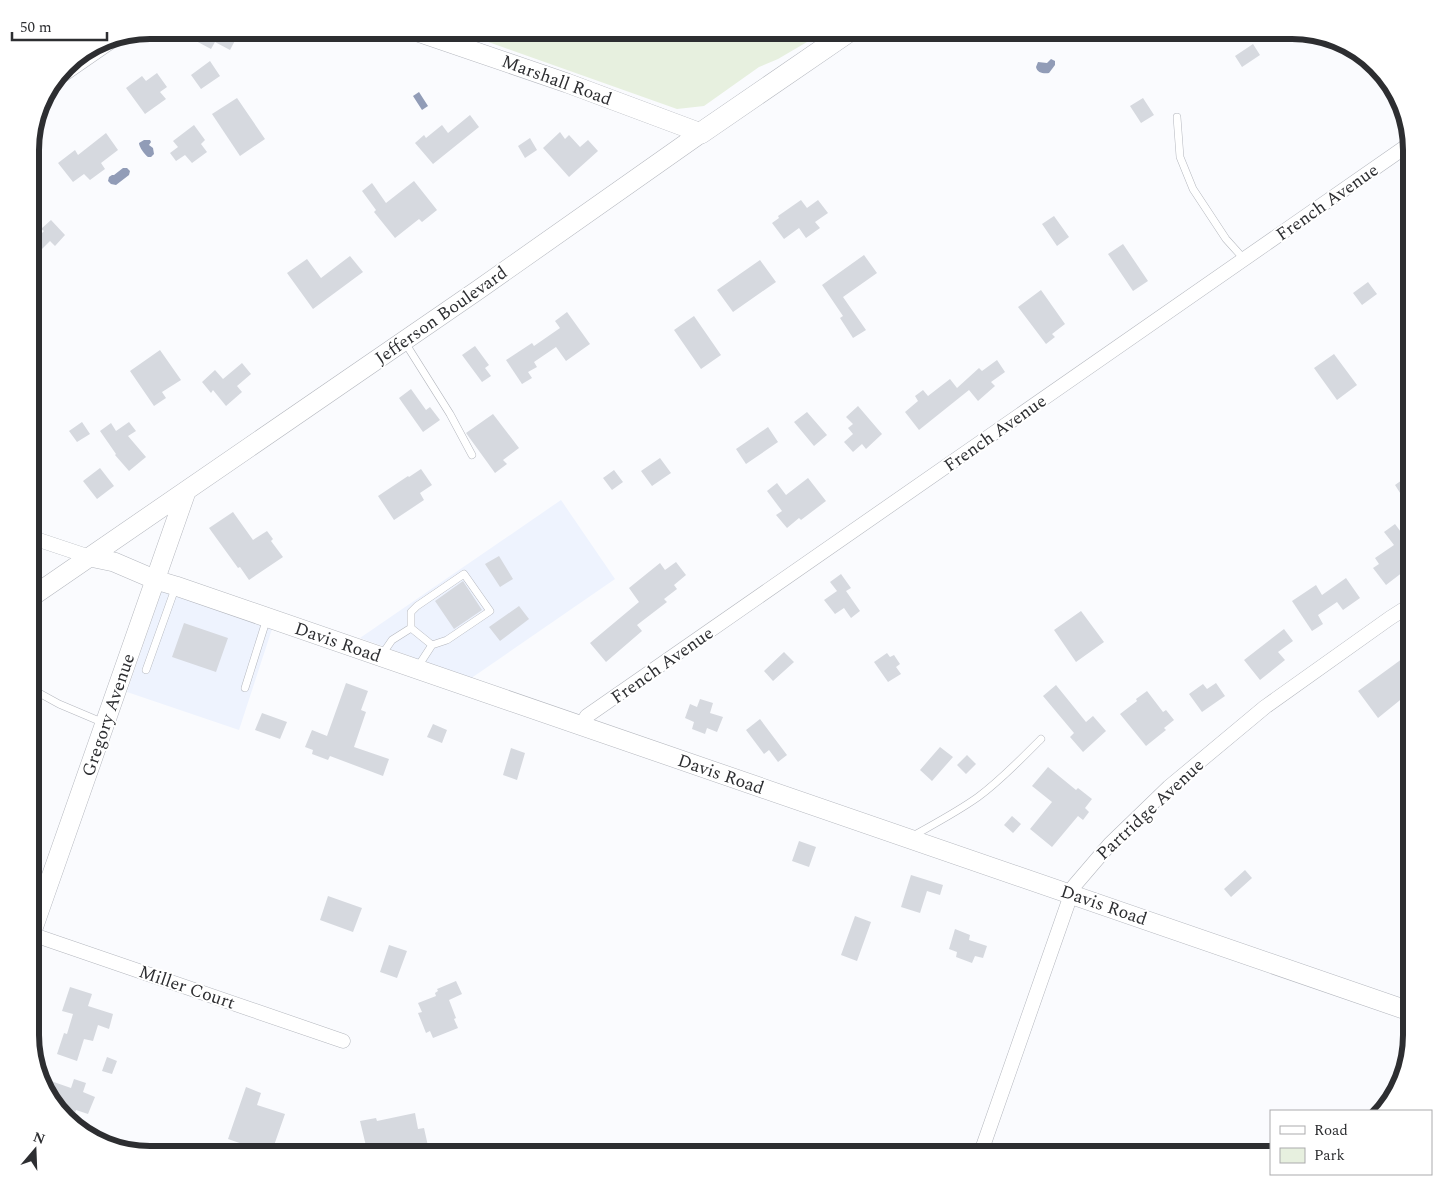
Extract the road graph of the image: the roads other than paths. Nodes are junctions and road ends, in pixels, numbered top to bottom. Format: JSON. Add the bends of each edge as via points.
{"nodes":[{"id":1,"x":438,"y":39,"type":"edge"},
{"id":2,"x":823,"y":39,"type":"edge"},
{"id":3,"x":1177,"y":118,"type":"dead end"},
{"id":4,"x":696,"y":136,"type":"junction"},
{"id":5,"x":1403,"y":150,"type":"edge"},
{"id":6,"x":1244,"y":260,"type":"junction"},
{"id":7,"x":403,"y":341,"type":"junction"},
{"id":8,"x":472,"y":454,"type":"dead end"},
{"id":9,"x":186,"y":492,"type":"junction"},
{"id":10,"x":39,"y":540,"type":"edge"},
{"id":11,"x":90,"y":557,"type":"junction"},
{"id":12,"x":156,"y":580,"type":"junction"},
{"id":13,"x":176,"y":586,"type":"junction"},
{"id":14,"x":39,"y":592,"type":"edge"},
{"id":15,"x":1403,"y":610,"type":"edge"},
{"id":16,"x":267,"y":617,"type":"junction"},
{"id":17,"x":411,"y":628,"type":"junction"},
{"id":18,"x":432,"y":645,"type":"junction"},
{"id":19,"x":380,"y":656,"type":"junction"},
{"id":20,"x":416,"y":669,"type":"junction"},
{"id":21,"x":146,"y":670,"type":"dead end"},
{"id":22,"x":245,"y":688,"type":"dead end"},
{"id":23,"x":39,"y":693,"type":"edge"},
{"id":24,"x":105,"y":724,"type":"junction"},
{"id":25,"x":581,"y":725,"type":"junction"},
{"id":26,"x":1041,"y":739,"type":"dead end"},
{"id":27,"x":909,"y":838,"type":"junction"},
{"id":28,"x":1071,"y":894,"type":"junction"},
{"id":29,"x":39,"y":912,"type":"edge"},
{"id":30,"x":39,"y":938,"type":"edge"},
{"id":31,"x":1403,"y":1009,"type":"edge"},
{"id":32,"x":343,"y":1041,"type":"dead end"},
{"id":33,"x":983,"y":1146,"type":"edge"}],
"edges":[{"from":1,"to":4,"type":"street","name":"Marshall Road","via":[[566,83]]},
{"from":2,"to":4,"type":"main road","name":"Jefferson Boulevard"},
{"from":3,"to":6,"type":"lane","via":[[1180,157],[1193,189],[1226,240]]},
{"from":4,"to":7,"type":"street","name":"Jefferson Boulevard"},
{"from":5,"to":6,"type":"street","name":"French Avenue"},
{"from":6,"to":25,"type":"street","name":"French Avenue","via":[[588,716]]},
{"from":7,"to":8,"type":"lane"},
{"from":7,"to":9,"type":"street","name":"Jefferson Boulevard"},
{"from":9,"to":11,"type":"street","name":"Jefferson Boulevard"},
{"from":9,"to":12,"type":"street","name":"Gregory Avenue"},
{"from":10,"to":11,"type":"street","name":"Davis Road"},
{"from":11,"to":12,"type":"street","name":"Davis Road","via":[[114,562]]},
{"from":11,"to":14,"type":"street","name":"Jefferson Boulevard"},
{"from":12,"to":13,"type":"street","name":"Davis Road"},
{"from":12,"to":24,"type":"street","name":"Gregory Avenue"},
{"from":13,"to":16,"type":"street","name":"Davis Road"},
{"from":13,"to":21,"type":"lane"},
{"from":15,"to":28,"type":"street","name":"Partridge Avenue","via":[[1265,707],[1169,787],[1110,844],[1074,886]]},
{"from":16,"to":19,"type":"street","name":"Davis Road"},
{"from":16,"to":22,"type":"lane"},
{"from":17,"to":18,"type":"lane"},
{"from":17,"to":18,"type":"lane","via":[[411,612],[464,574],[490,611],[446,640]]},
{"from":17,"to":19,"type":"lane","via":[[392,640]]},
{"from":18,"to":20,"type":"lane"},
{"from":19,"to":20,"type":"street","name":"Davis Road"},
{"from":20,"to":25,"type":"street","name":"Davis Road"},
{"from":23,"to":24,"type":"lane"},
{"from":24,"to":29,"type":"street","name":"Gregory Avenue"},
{"from":25,"to":27,"type":"street","name":"Davis Road"},
{"from":26,"to":27,"type":"lane","via":[[1014,767],[978,796]]},
{"from":27,"to":28,"type":"street","name":"Davis Road"},
{"from":28,"to":31,"type":"street","name":"Davis Road"},
{"from":28,"to":33,"type":"street","name":"Partridge Avenue"},
{"from":30,"to":32,"type":"street","name":"Miller Court"}]}
